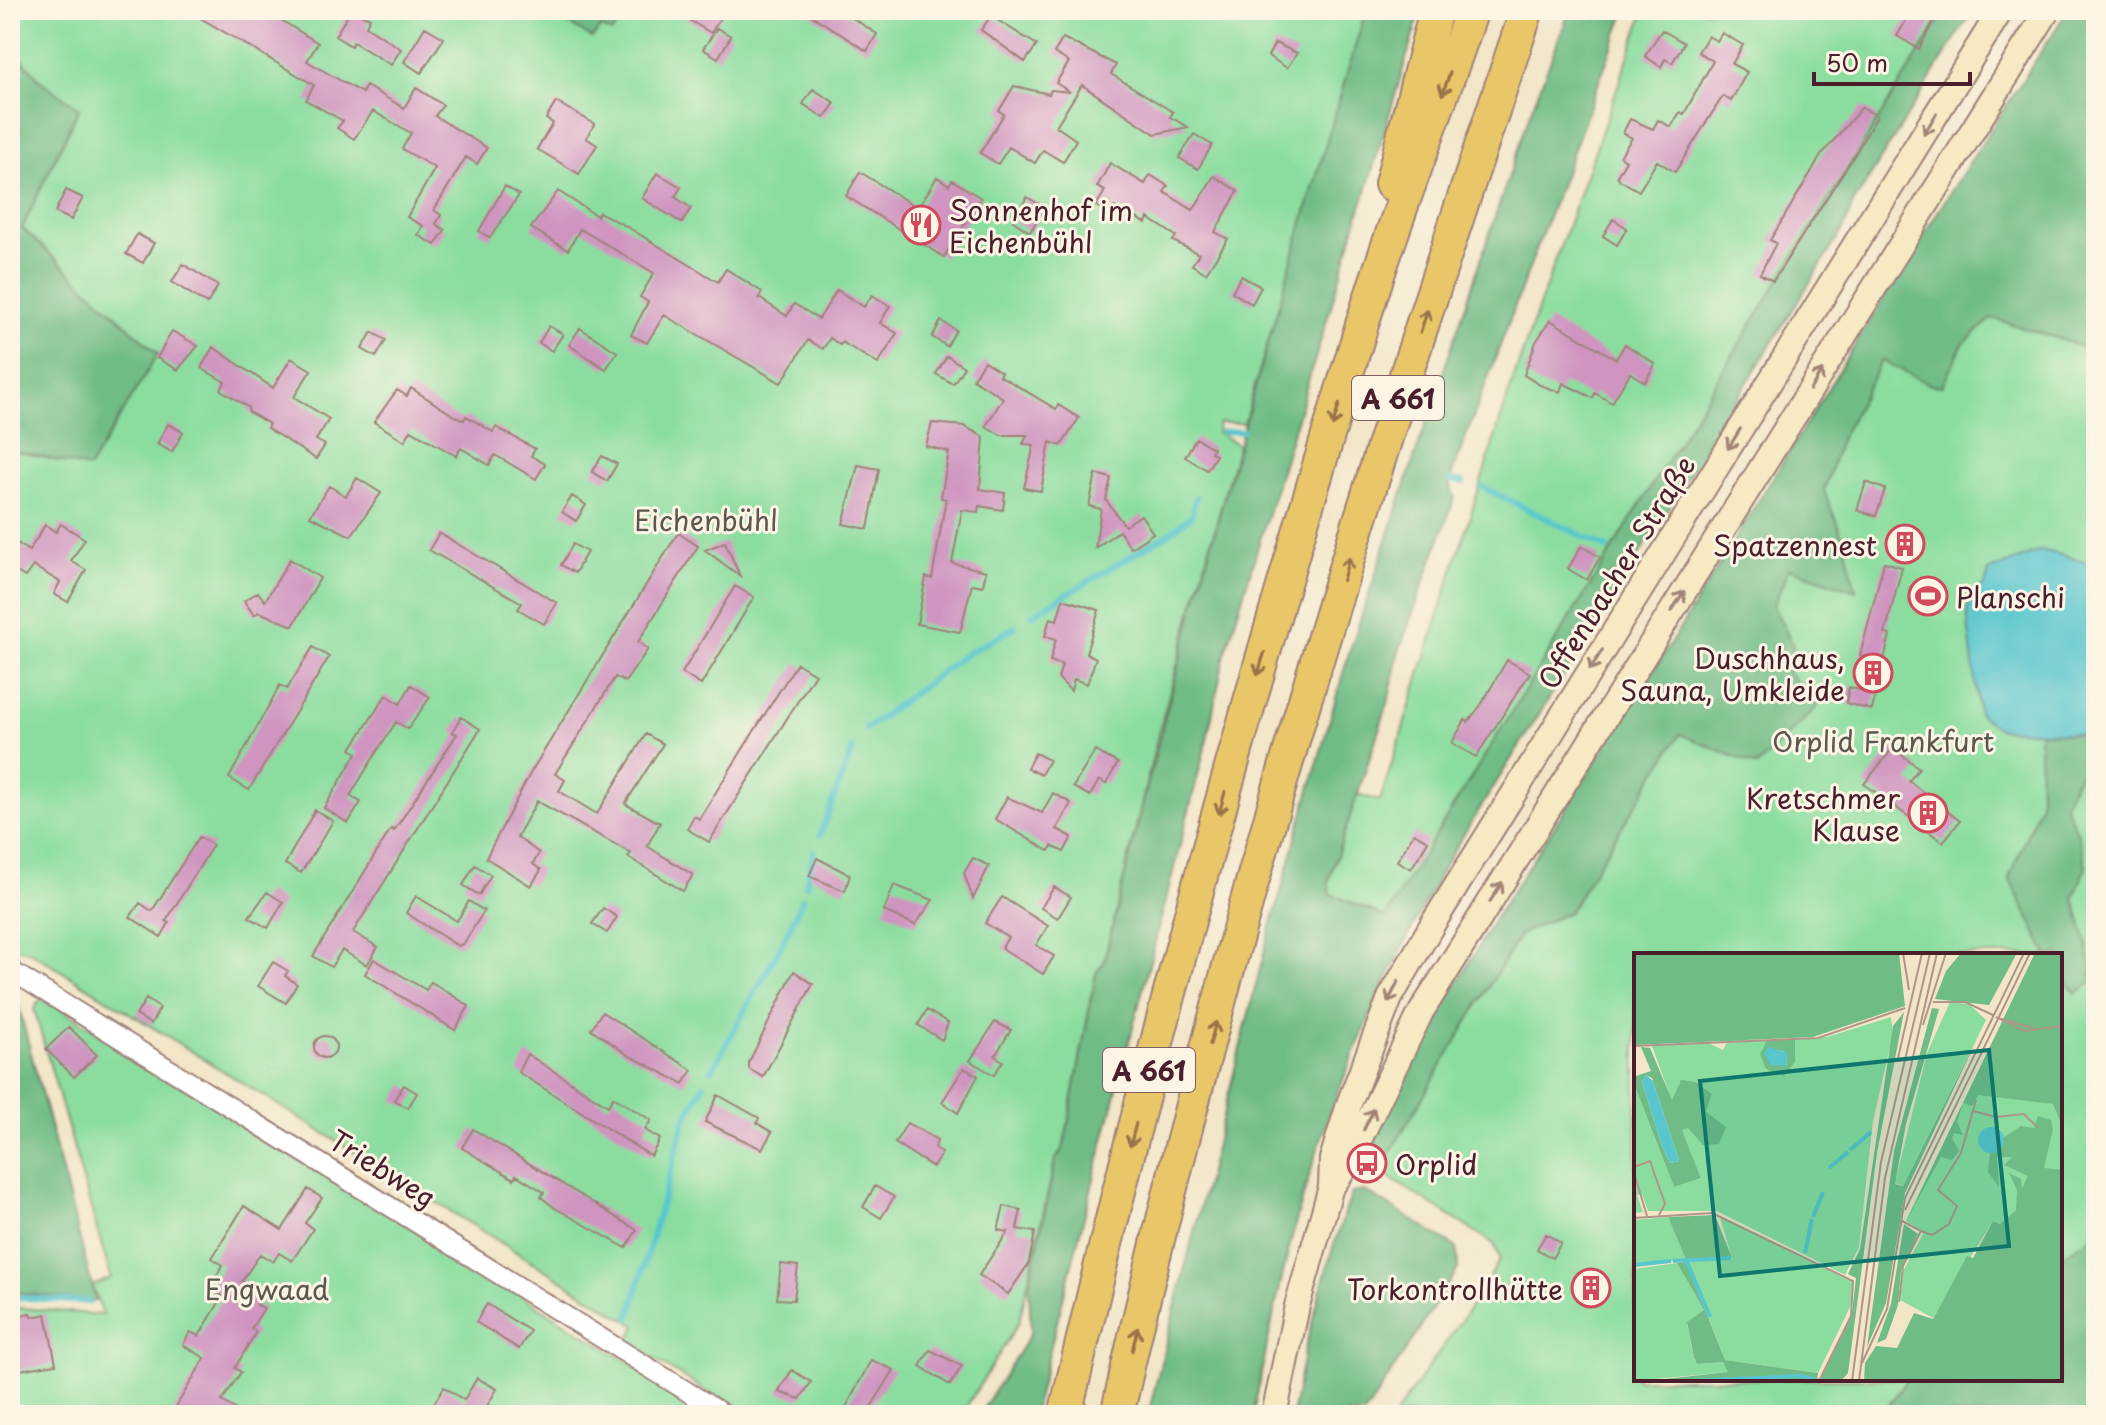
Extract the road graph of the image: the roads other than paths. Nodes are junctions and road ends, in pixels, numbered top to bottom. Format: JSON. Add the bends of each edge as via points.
{"nodes":[{"id":1,"x":1436,"y":10,"type":"edge"},
{"id":2,"x":1472,"y":10,"type":"edge"},
{"id":3,"x":1527,"y":10,"type":"edge"},
{"id":4,"x":1544,"y":10,"type":"edge"},
{"id":5,"x":2001,"y":10,"type":"edge"},
{"id":6,"x":2048,"y":10,"type":"edge"},
{"id":7,"x":1478,"y":155,"type":"junction"},
{"id":8,"x":1366,"y":313,"type":"junction"},
{"id":9,"x":10,"y":970,"type":"edge"},
{"id":10,"x":1331,"y":1187,"type":"junction"},
{"id":11,"x":725,"y":1415,"type":"edge"},
{"id":12,"x":1065,"y":1415,"type":"edge"},
{"id":13,"x":1117,"y":1415,"type":"edge"},
{"id":14,"x":1274,"y":1415,"type":"edge"}],
"edges":[{"from":1,"to":8,"type":"highway","via":[[1395,165]]},
{"from":2,"to":8,"type":"highway","number":"A 661","one_way":true},
{"from":3,"to":7,"type":"highway","number":"A 661"},
{"from":4,"to":7,"type":"highway"},
{"from":5,"to":10,"type":"main road","name":"Offenbacher Straße","one_way":true,"via":[[1411,959],[1350,1101],[1332,1159]]},
{"from":10,"to":6,"type":"main road","name":"Offenbacher Straße","one_way":true,"via":[[1346,1167],[1421,1012]]},
{"from":13,"to":7,"type":"highway","number":"A 661","one_way":true,"via":[[1262,845]]},
{"from":8,"to":12,"type":"highway","number":"A 661","one_way":true,"via":[[1243,727],[1145,1087]]},
{"from":9,"to":11,"type":"street","name":"Triebweg"},
{"from":10,"to":14,"type":"main road","name":"Offenbacher Straße","via":[[1297,1306]]}]}
